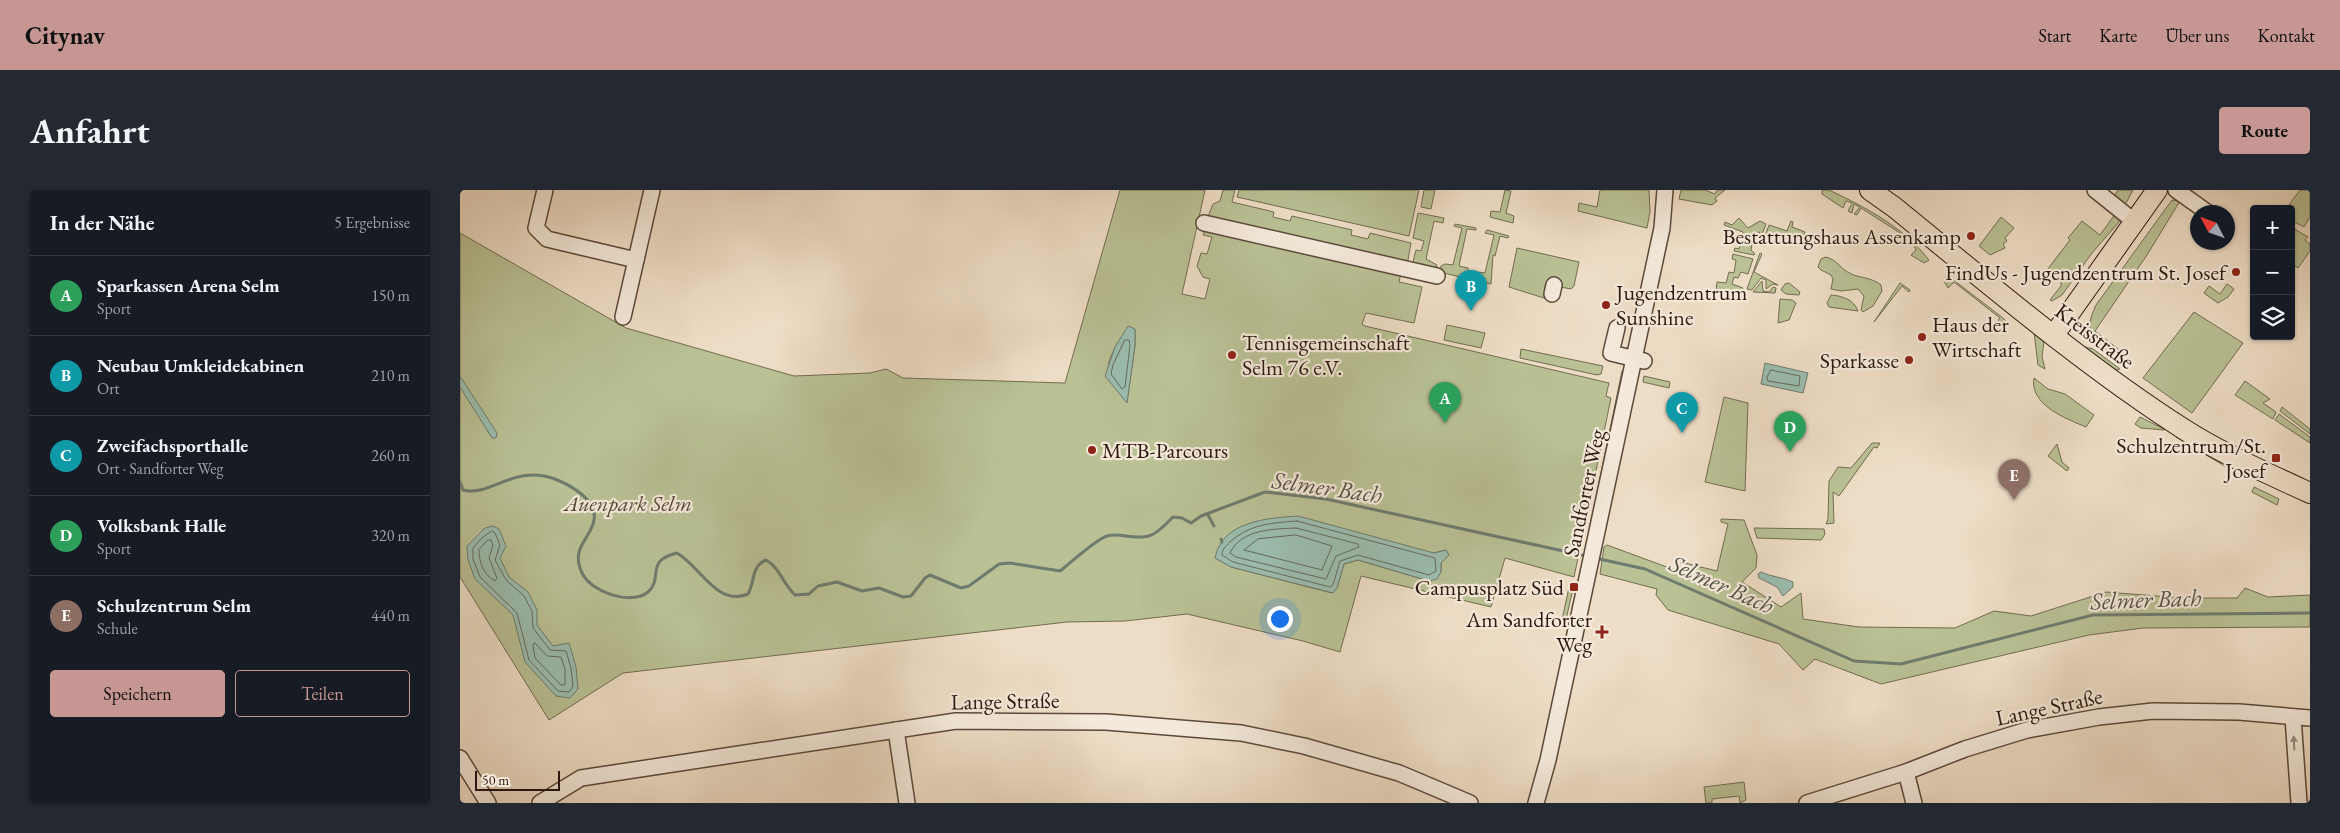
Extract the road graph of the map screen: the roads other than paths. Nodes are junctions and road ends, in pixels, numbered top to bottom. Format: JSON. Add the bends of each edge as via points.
{"nodes":[{"id":1,"x":545,"y":190,"type":"edge"},
{"id":2,"x":652,"y":190,"type":"edge"},
{"id":3,"x":1665,"y":190,"type":"edge"},
{"id":4,"x":1870,"y":190,"type":"edge"},
{"id":5,"x":2095,"y":190,"type":"edge"},
{"id":6,"x":2157,"y":190,"type":"edge"},
{"id":7,"x":2176,"y":190,"type":"edge"},
{"id":8,"x":2196,"y":205,"type":"edge"},
{"id":9,"x":2135,"y":222,"type":"junction"},
{"id":10,"x":1204,"y":223,"type":"dead end"},
{"id":11,"x":636,"y":260,"type":"junction"},
{"id":12,"x":1437,"y":276,"type":"dead end"},
{"id":13,"x":623,"y":317,"type":"dead end"},
{"id":14,"x":1617,"y":328,"type":"dead end"},
{"id":15,"x":2054,"y":335,"type":"junction"},
{"id":16,"x":1639,"y":360,"type":"junction"},
{"id":17,"x":2310,"y":493,"type":"edge"},
{"id":18,"x":2293,"y":717,"type":"junction"},
{"id":19,"x":2310,"y":718,"type":"edge"},
{"id":20,"x":896,"y":730,"type":"junction"},
{"id":21,"x":460,"y":758,"type":"edge"},
{"id":22,"x":1906,"y":772,"type":"junction"},
{"id":23,"x":488,"y":803,"type":"edge"},
{"id":24,"x":540,"y":803,"type":"edge"},
{"id":25,"x":907,"y":803,"type":"edge"},
{"id":26,"x":1470,"y":803,"type":"edge"},
{"id":27,"x":1536,"y":803,"type":"edge"},
{"id":28,"x":1807,"y":803,"type":"edge"},
{"id":29,"x":1914,"y":803,"type":"edge"},
{"id":30,"x":2299,"y":803,"type":"edge"}],
"edges":[{"from":1,"to":11,"type":"street","via":[[536,228],[547,239]]},
{"from":2,"to":11,"type":"street"},
{"from":3,"to":16,"type":"street","name":"Sandforter Weg","via":[[1662,228]]},
{"from":4,"to":15,"type":"main road","name":"Kreisstraße"},
{"from":5,"to":9,"type":"street"},
{"from":6,"to":9,"type":"main road"},
{"from":7,"to":8,"type":"street"},
{"from":9,"to":15,"type":"main road"},
{"from":10,"to":12,"type":"street"},
{"from":11,"to":13,"type":"street"},
{"from":14,"to":16,"type":"street","via":[[1611,353]]},
{"from":15,"to":17,"type":"main road","name":"Kreisstraße","via":[[2105,375],[2183,428],[2222,451]]},
{"from":16,"to":27,"type":"street","name":"Sandforter Weg"},
{"from":18,"to":19,"type":"street","name":"Lange Straße"},
{"from":18,"to":22,"type":"street","name":"Lange Straße","via":[[2172,711],[2099,717],[2027,730]]},
{"from":30,"to":18,"type":"street","one_way":true},
{"from":20,"to":24,"type":"street","name":"Lange Straße","via":[[581,778]]},
{"from":20,"to":25,"type":"street"},
{"from":20,"to":26,"type":"street","name":"Lange Straße","via":[[956,721],[1106,722],[1241,733],[1304,746],[1399,773]]},
{"from":21,"to":23,"type":"street"},
{"from":22,"to":28,"type":"street","name":"Lange Straße"},
{"from":22,"to":29,"type":"street"}]}
